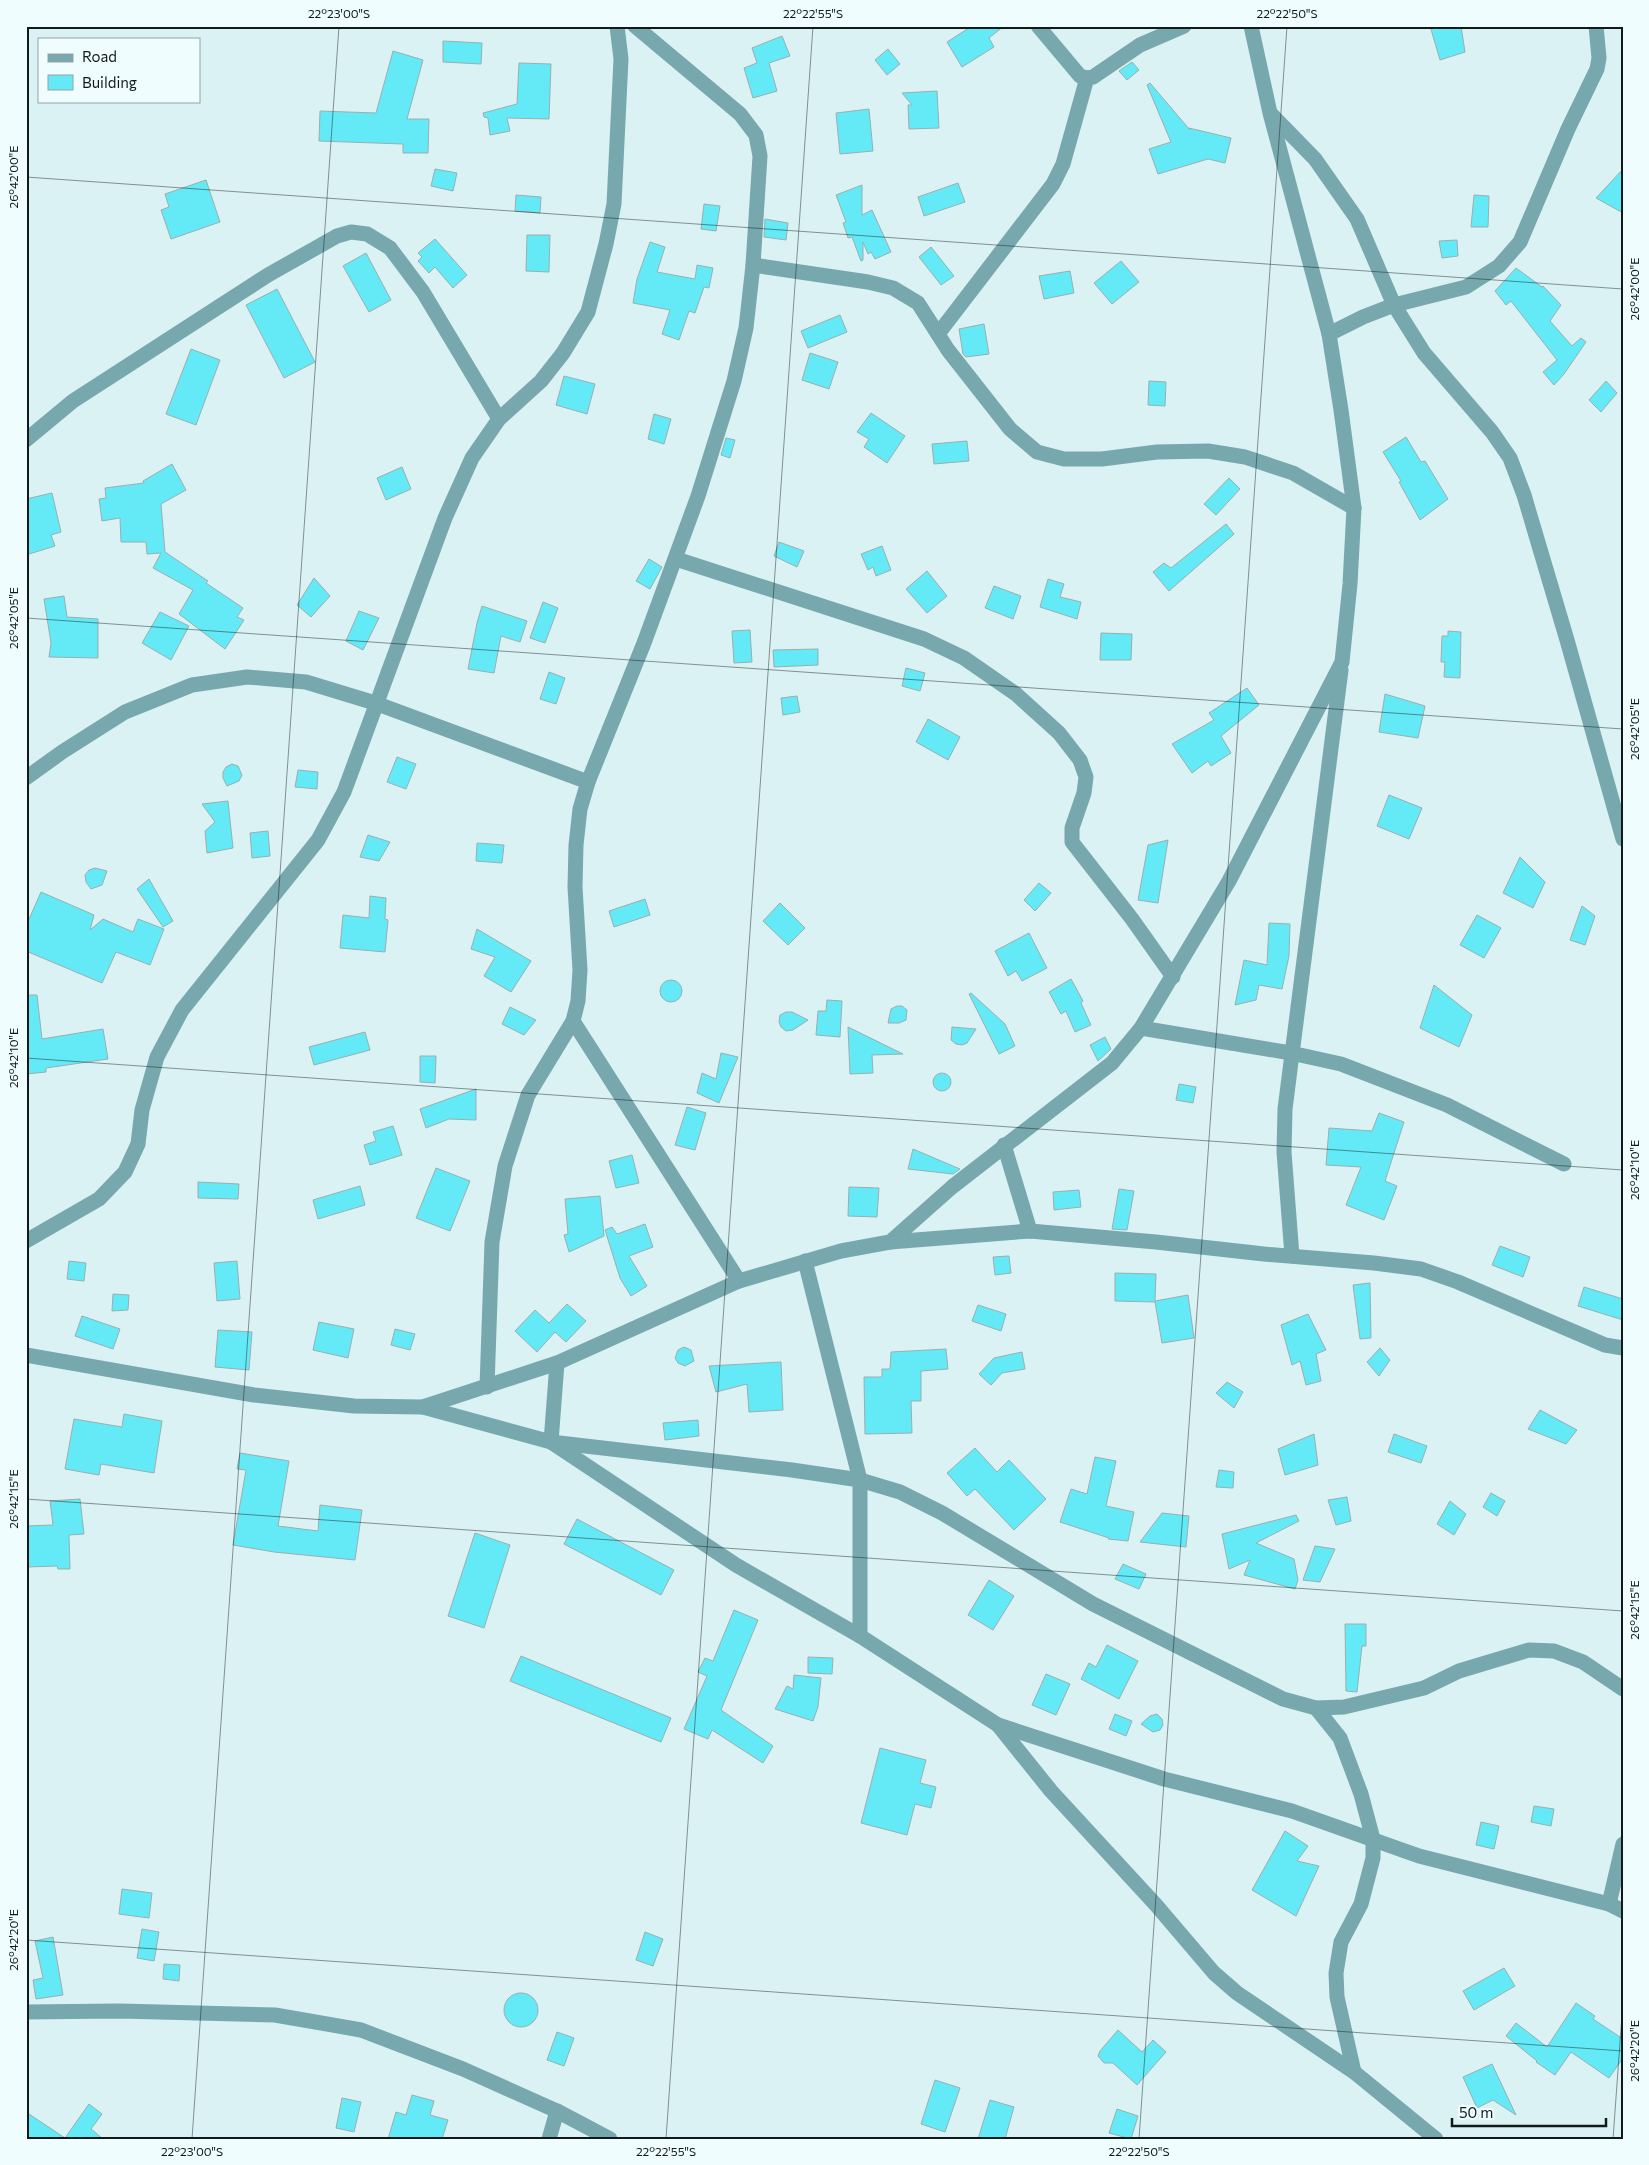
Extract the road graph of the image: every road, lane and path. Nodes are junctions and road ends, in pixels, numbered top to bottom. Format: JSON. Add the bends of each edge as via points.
{"nodes":[{"id":1,"x":616,"y":26,"type":"edge"},
{"id":2,"x":635,"y":26,"type":"edge"},
{"id":3,"x":1038,"y":26,"type":"edge"},
{"id":4,"x":1184,"y":26,"type":"edge"},
{"id":5,"x":1251,"y":26,"type":"edge"},
{"id":6,"x":1596,"y":26,"type":"edge"},
{"id":7,"x":1087,"y":78,"type":"junction"},
{"id":8,"x":1270,"y":113,"type":"junction"},
{"id":9,"x":753,"y":265,"type":"junction"},
{"id":10,"x":1394,"y":305,"type":"junction"},
{"id":11,"x":938,"y":334,"type":"junction"},
{"id":12,"x":1329,"y":334,"type":"junction"},
{"id":13,"x":499,"y":418,"type":"junction"},
{"id":14,"x":26,"y":440,"type":"edge"},
{"id":15,"x":1354,"y":508,"type":"junction"},
{"id":16,"x":676,"y":559,"type":"junction"},
{"id":17,"x":1342,"y":662,"type":"junction"},
{"id":18,"x":375,"y":703,"type":"junction"},
{"id":19,"x":26,"y":778,"type":"edge"},
{"id":20,"x":588,"y":782,"type":"junction"},
{"id":21,"x":1623,"y":839,"type":"edge"},
{"id":22,"x":1173,"y":977,"type":"junction"},
{"id":23,"x":573,"y":1021,"type":"junction"},
{"id":24,"x":1141,"y":1028,"type":"junction"},
{"id":25,"x":1291,"y":1053,"type":"junction"},
{"id":26,"x":1004,"y":1146,"type":"junction"},
{"id":27,"x":1564,"y":1164,"type":"dead end"},
{"id":28,"x":1030,"y":1231,"type":"junction"},
{"id":29,"x":26,"y":1242,"type":"edge"},
{"id":30,"x":890,"y":1242,"type":"junction"},
{"id":31,"x":1292,"y":1256,"type":"junction"},
{"id":32,"x":805,"y":1261,"type":"junction"},
{"id":33,"x":739,"y":1281,"type":"junction"},
{"id":34,"x":1623,"y":1348,"type":"edge"},
{"id":35,"x":26,"y":1355,"type":"edge"},
{"id":36,"x":557,"y":1363,"type":"junction"},
{"id":37,"x":487,"y":1387,"type":"junction"},
{"id":38,"x":423,"y":1407,"type":"junction"},
{"id":39,"x":551,"y":1442,"type":"junction"},
{"id":40,"x":860,"y":1480,"type":"junction"},
{"id":41,"x":860,"y":1636,"type":"junction"},
{"id":42,"x":1623,"y":1689,"type":"edge"},
{"id":43,"x":1316,"y":1708,"type":"junction"},
{"id":44,"x":998,"y":1725,"type":"junction"},
{"id":45,"x":1373,"y":1839,"type":"junction"},
{"id":46,"x":1623,"y":1844,"type":"edge"},
{"id":47,"x":1616,"y":1908,"type":"edge"},
{"id":48,"x":26,"y":2012,"type":"edge"},
{"id":49,"x":1354,"y":2072,"type":"junction"},
{"id":50,"x":557,"y":2111,"type":"junction"},
{"id":51,"x":549,"y":2139,"type":"edge"},
{"id":52,"x":610,"y":2139,"type":"edge"},
{"id":53,"x":1436,"y":2139,"type":"edge"}],
"edges":[{"from":1,"to":13,"type":"street","via":[[621,59],[614,204],[588,312],[563,353],[541,380]]},
{"from":2,"to":9,"type":"street","via":[[740,114],[756,134],[760,156]]},
{"from":3,"to":7,"type":"street","via":[[1080,76]]},
{"from":4,"to":7,"type":"street","via":[[1140,45]]},
{"from":5,"to":8,"type":"street"},
{"from":6,"to":10,"type":"street","via":[[1597,69],[1520,242],[1499,266],[1466,287]]},
{"from":7,"to":11,"type":"street","via":[[1063,164],[1053,184]]},
{"from":8,"to":10,"type":"street","via":[[1315,159],[1357,219]]},
{"from":8,"to":12,"type":"street"},
{"from":9,"to":11,"type":"street","via":[[893,288],[918,304]]},
{"from":9,"to":16,"type":"street","via":[[746,328],[734,381]]},
{"from":10,"to":12,"type":"street"},
{"from":10,"to":21,"type":"street","via":[[1424,354],[1492,432],[1510,458],[1524,495]]},
{"from":11,"to":15,"type":"street","via":[[1010,429],[1037,452],[1064,459],[1200,451],[1244,457],[1293,473]]},
{"from":12,"to":15,"type":"street"},
{"from":13,"to":14,"type":"street","via":[[423,292],[390,248],[367,234],[351,232],[337,236],[268,275],[72,401]]},
{"from":13,"to":18,"type":"street","via":[[472,458],[445,518]]},
{"from":15,"to":17,"type":"street"},
{"from":16,"to":20,"type":"street"},
{"from":16,"to":22,"type":"street","via":[[924,639],[964,658],[1016,694],[1059,733],[1080,760],[1086,776],[1072,828],[1072,842]]},
{"from":17,"to":22,"type":"street","via":[[1228,881]]},
{"from":17,"to":25,"type":"street"},
{"from":18,"to":19,"type":"street","via":[[306,682],[247,677],[192,686],[125,712]]},
{"from":18,"to":20,"type":"street"},
{"from":18,"to":29,"type":"street","via":[[344,792],[318,840],[182,1010],[157,1057],[142,1110],[138,1144],[125,1172],[99,1199]]},
{"from":20,"to":23,"type":"street","via":[[580,809],[576,845],[580,970]]},
{"from":22,"to":24,"type":"street"},
{"from":23,"to":33,"type":"street"},
{"from":23,"to":37,"type":"street","via":[[528,1095],[505,1166],[492,1242]]},
{"from":24,"to":25,"type":"street"},
{"from":24,"to":26,"type":"street","via":[[1112,1063]]},
{"from":25,"to":27,"type":"street","via":[[1341,1064],[1447,1105]]},
{"from":25,"to":31,"type":"street","via":[[1284,1152]]},
{"from":26,"to":28,"type":"street"},
{"from":26,"to":30,"type":"street"},
{"from":28,"to":30,"type":"street"},
{"from":28,"to":31,"type":"street"},
{"from":30,"to":32,"type":"street"},
{"from":31,"to":34,"type":"street","via":[[1421,1270],[1458,1282],[1605,1345]]},
{"from":32,"to":33,"type":"street"},
{"from":32,"to":40,"type":"street"},
{"from":33,"to":36,"type":"street"},
{"from":35,"to":38,"type":"street","via":[[254,1395],[354,1406]]},
{"from":36,"to":37,"type":"street"},
{"from":36,"to":39,"type":"street"},
{"from":37,"to":38,"type":"street"},
{"from":38,"to":39,"type":"street"},
{"from":39,"to":40,"type":"street"},
{"from":39,"to":41,"type":"street","via":[[736,1565]]},
{"from":40,"to":41,"type":"street"},
{"from":40,"to":43,"type":"street","via":[[900,1492],[925,1504],[1093,1604],[1282,1699]]},
{"from":41,"to":44,"type":"street"},
{"from":42,"to":43,"type":"street","via":[[1582,1662],[1554,1651],[1529,1650],[1459,1671],[1424,1688],[1344,1707]]},
{"from":43,"to":45,"type":"street","via":[[1340,1738],[1361,1794]]},
{"from":44,"to":45,"type":"street","via":[[1164,1779],[1292,1811]]},
{"from":44,"to":49,"type":"street","via":[[1051,1791],[1214,1973],[1237,1993]]},
{"from":45,"to":47,"type":"street","via":[[1419,1856]]},
{"from":45,"to":49,"type":"street","via":[[1373,1858],[1361,1904],[1341,1942],[1336,1973],[1337,1997]]},
{"from":46,"to":47,"type":"street"},
{"from":48,"to":50,"type":"street","via":[[120,2011],[275,2016],[361,2030],[463,2069]]},
{"from":49,"to":53,"type":"street"},
{"from":50,"to":51,"type":"street"},
{"from":50,"to":52,"type":"street"}]}
